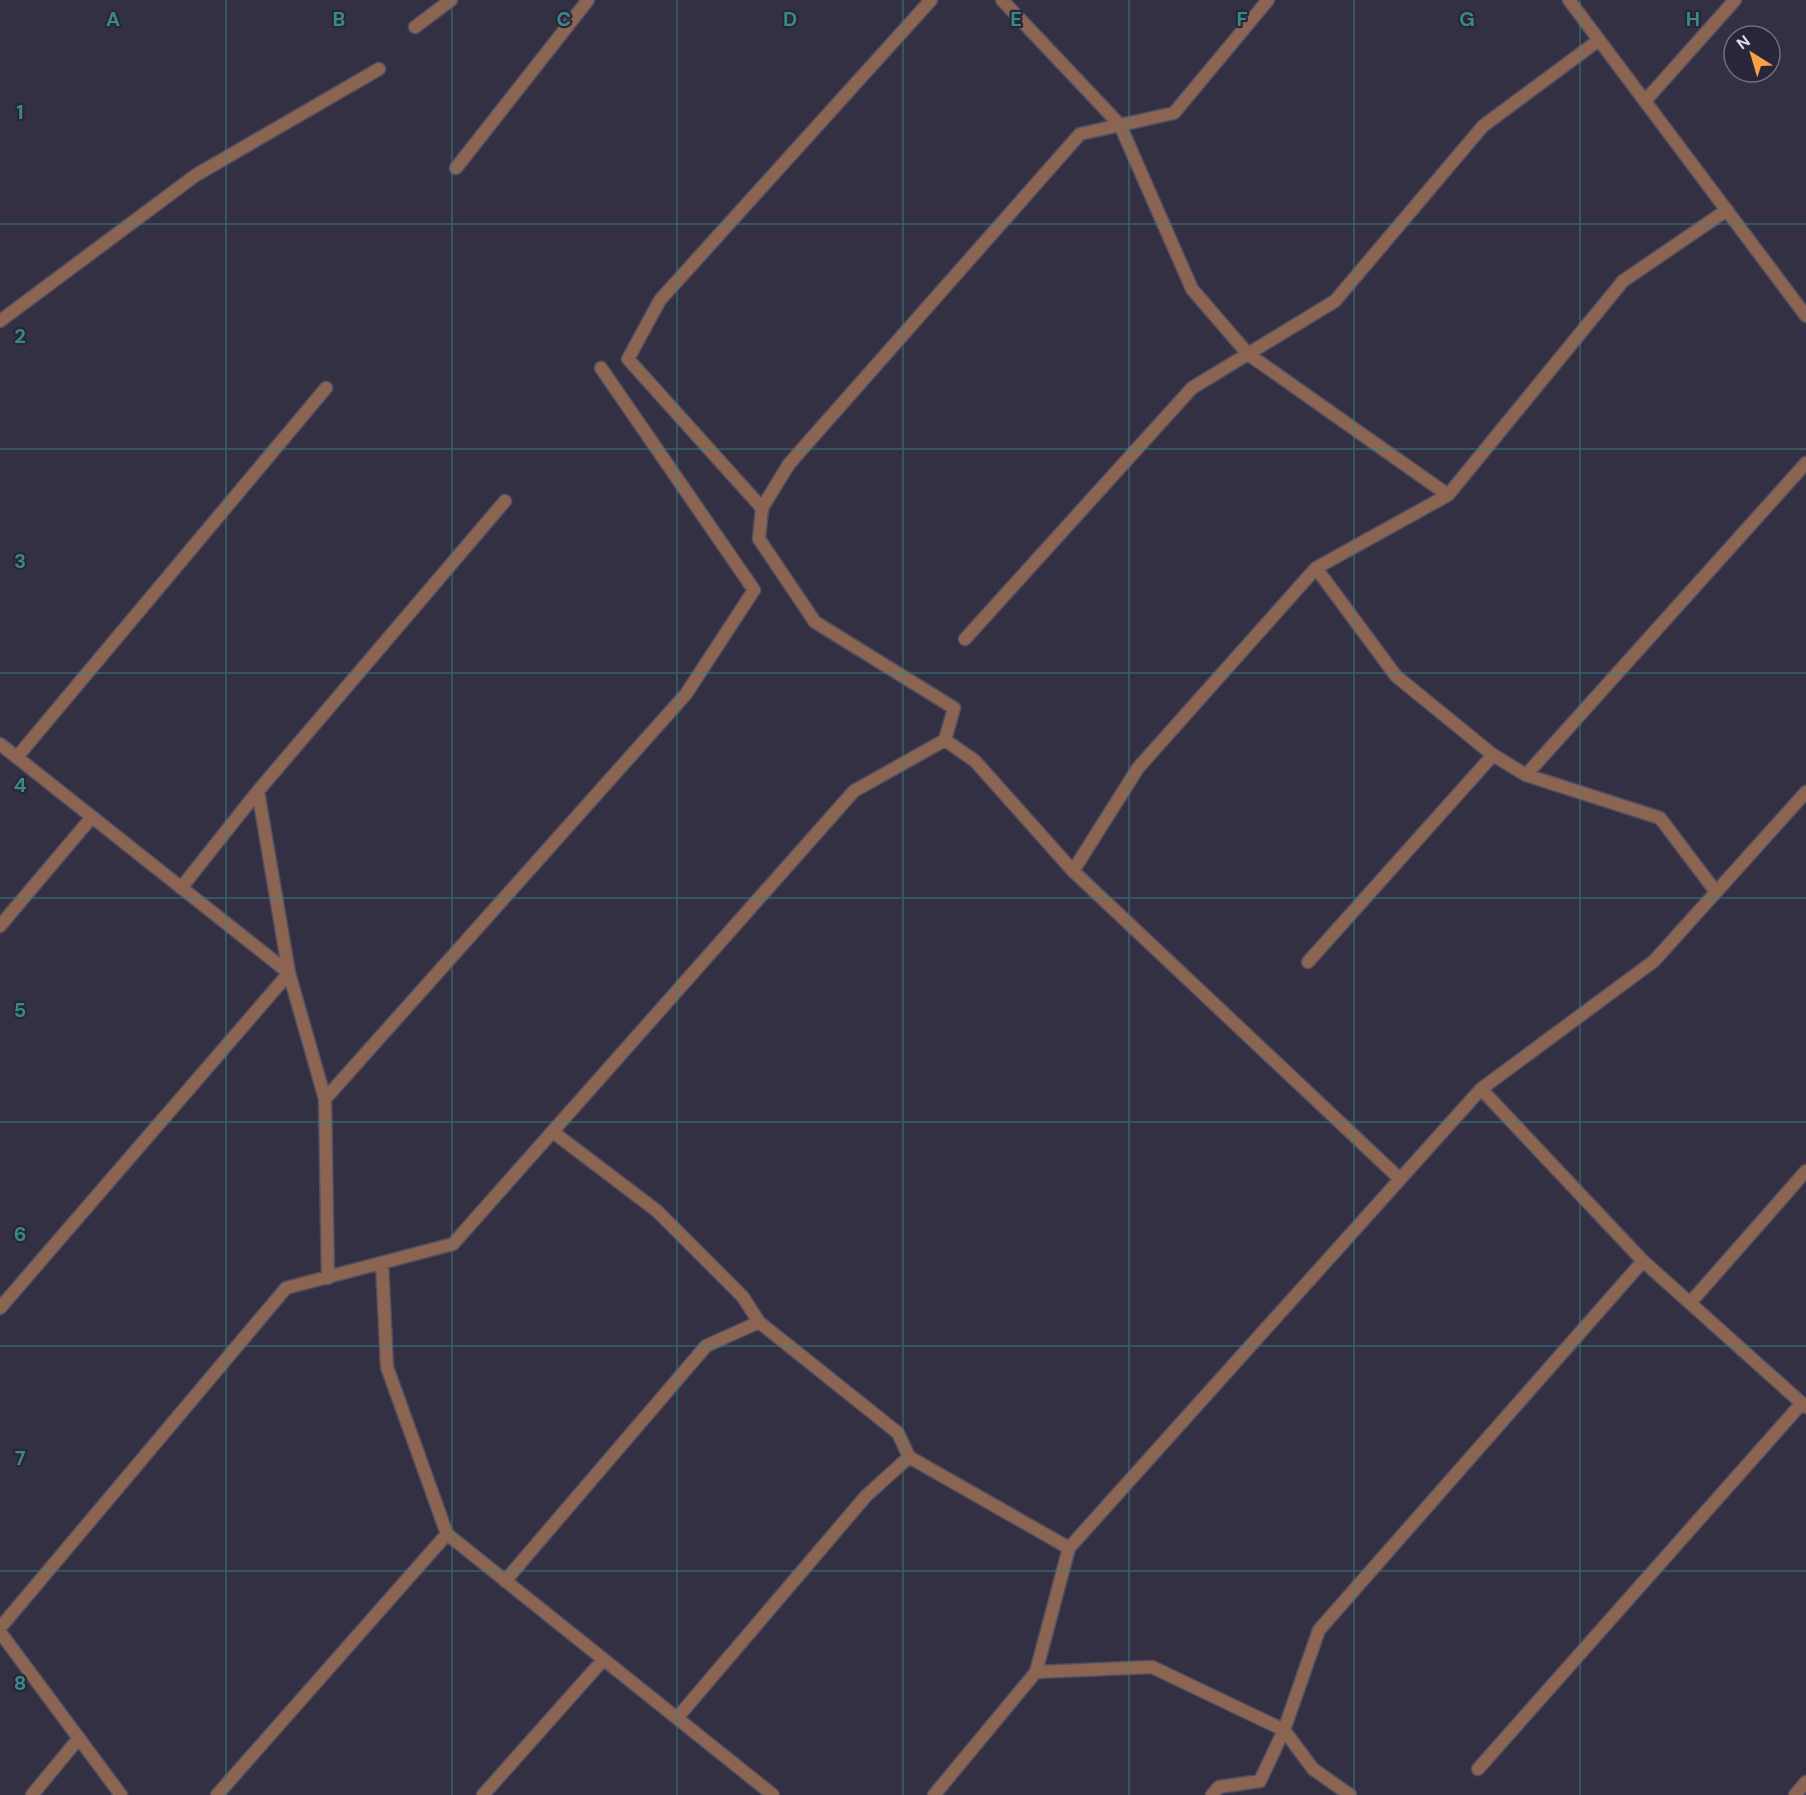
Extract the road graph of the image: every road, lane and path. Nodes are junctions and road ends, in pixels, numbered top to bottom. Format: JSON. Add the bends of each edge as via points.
{"nodes":[{"id":1,"x":451,"y":0,"type":"edge"},
{"id":2,"x":588,"y":0,"type":"edge"},
{"id":3,"x":931,"y":0,"type":"edge"},
{"id":4,"x":1002,"y":0,"type":"edge"},
{"id":5,"x":1268,"y":0,"type":"edge"},
{"id":6,"x":1569,"y":0,"type":"edge"},
{"id":7,"x":1735,"y":0,"type":"edge"},
{"id":8,"x":415,"y":27,"type":"dead end"},
{"id":9,"x":1599,"y":40,"type":"junction"},
{"id":10,"x":380,"y":69,"type":"dead end"},
{"id":11,"x":1645,"y":100,"type":"junction"},
{"id":12,"x":1120,"y":125,"type":"junction"},
{"id":13,"x":456,"y":168,"type":"dead end"},
{"id":14,"x":1727,"y":210,"type":"junction"},
{"id":15,"x":1806,"y":316,"type":"edge"},
{"id":16,"x":0,"y":321,"type":"edge"},
{"id":17,"x":1248,"y":354,"type":"junction"},
{"id":18,"x":601,"y":368,"type":"dead end"},
{"id":19,"x":326,"y":388,"type":"dead end"},
{"id":20,"x":1806,"y":463,"type":"edge"},
{"id":21,"x":1448,"y":495,"type":"junction"},
{"id":22,"x":505,"y":501,"type":"dead end"},
{"id":23,"x":762,"y":508,"type":"junction"},
{"id":24,"x":1316,"y":568,"type":"junction"},
{"id":25,"x":965,"y":639,"type":"dead end"},
{"id":26,"x":945,"y":740,"type":"junction"},
{"id":27,"x":0,"y":744,"type":"edge"},
{"id":28,"x":1493,"y":755,"type":"junction"},
{"id":29,"x":17,"y":757,"type":"junction"},
{"id":30,"x":1526,"y":775,"type":"junction"},
{"id":31,"x":258,"y":791,"type":"junction"},
{"id":32,"x":1806,"y":792,"type":"edge"},
{"id":33,"x":92,"y":817,"type":"junction"},
{"id":34,"x":1073,"y":871,"type":"junction"},
{"id":35,"x":181,"y":888,"type":"junction"},
{"id":36,"x":1716,"y":892,"type":"junction"},
{"id":37,"x":0,"y":926,"type":"edge"},
{"id":38,"x":1308,"y":962,"type":"dead end"},
{"id":39,"x":289,"y":973,"type":"junction"},
{"id":40,"x":1480,"y":1089,"type":"junction"},
{"id":41,"x":325,"y":1099,"type":"junction"},
{"id":42,"x":553,"y":1132,"type":"junction"},
{"id":43,"x":1806,"y":1171,"type":"edge"},
{"id":44,"x":1400,"y":1179,"type":"junction"},
{"id":45,"x":1643,"y":1261,"type":"junction"},
{"id":46,"x":382,"y":1263,"type":"junction"},
{"id":47,"x":328,"y":1278,"type":"junction"},
{"id":48,"x":1690,"y":1303,"type":"junction"},
{"id":49,"x":0,"y":1308,"type":"edge"},
{"id":50,"x":759,"y":1322,"type":"junction"},
{"id":51,"x":1804,"y":1405,"type":"edge"},
{"id":52,"x":909,"y":1457,"type":"junction"},
{"id":53,"x":447,"y":1534,"type":"junction"},
{"id":54,"x":1069,"y":1548,"type":"junction"},
{"id":55,"x":505,"y":1581,"type":"junction"},
{"id":56,"x":0,"y":1630,"type":"edge"},
{"id":57,"x":603,"y":1660,"type":"junction"},
{"id":58,"x":1036,"y":1672,"type":"junction"},
{"id":59,"x":677,"y":1718,"type":"junction"},
{"id":60,"x":1284,"y":1730,"type":"junction"},
{"id":61,"x":79,"y":1738,"type":"junction"},
{"id":62,"x":1478,"y":1768,"type":"dead end"},
{"id":63,"x":1806,"y":1782,"type":"edge"},
{"id":64,"x":32,"y":1795,"type":"edge"},
{"id":65,"x":121,"y":1795,"type":"edge"},
{"id":66,"x":217,"y":1795,"type":"edge"},
{"id":67,"x":483,"y":1795,"type":"edge"},
{"id":68,"x":773,"y":1795,"type":"edge"},
{"id":69,"x":934,"y":1795,"type":"edge"},
{"id":70,"x":1212,"y":1795,"type":"edge"},
{"id":71,"x":1350,"y":1795,"type":"edge"},
{"id":72,"x":1795,"y":1795,"type":"edge"}],
"edges":[{"from":1,"to":8,"type":"street"},
{"from":2,"to":13,"type":"street"},
{"from":3,"to":23,"type":"street","via":[[660,300],[628,359]]},
{"from":4,"to":12,"type":"street"},
{"from":5,"to":12,"type":"street","via":[[1174,112]]},
{"from":6,"to":9,"type":"street"},
{"from":7,"to":11,"type":"street"},
{"from":9,"to":11,"type":"street"},
{"from":9,"to":17,"type":"street","via":[[1483,126],[1335,301]]},
{"from":10,"to":16,"type":"street","via":[[196,175]]},
{"from":11,"to":14,"type":"street"},
{"from":12,"to":17,"type":"street","via":[[1192,290]]},
{"from":12,"to":23,"type":"street","via":[[1080,134],[789,464]]},
{"from":14,"to":15,"type":"street"},
{"from":14,"to":21,"type":"street","via":[[1623,281]]},
{"from":17,"to":21,"type":"street"},
{"from":17,"to":25,"type":"street","via":[[1192,388]]},
{"from":18,"to":41,"type":"street","via":[[754,590],[686,694]]},
{"from":19,"to":29,"type":"street"},
{"from":20,"to":30,"type":"street"},
{"from":21,"to":24,"type":"street"},
{"from":22,"to":31,"type":"street"},
{"from":23,"to":26,"type":"street","via":[[759,539],[815,622],[954,708]]},
{"from":24,"to":28,"type":"street","via":[[1396,676]]},
{"from":24,"to":34,"type":"street","via":[[1138,768]]},
{"from":26,"to":34,"type":"street","via":[[975,761]]},
{"from":26,"to":42,"type":"street","via":[[854,791]]},
{"from":27,"to":29,"type":"street"},
{"from":28,"to":30,"type":"street"},
{"from":28,"to":38,"type":"street"},
{"from":29,"to":33,"type":"street"},
{"from":30,"to":36,"type":"street","via":[[1660,818]]},
{"from":31,"to":35,"type":"street"},
{"from":31,"to":39,"type":"street"},
{"from":32,"to":36,"type":"street"},
{"from":33,"to":35,"type":"street"},
{"from":33,"to":37,"type":"street"},
{"from":34,"to":44,"type":"street"},
{"from":35,"to":39,"type":"street"},
{"from":36,"to":40,"type":"street","via":[[1654,961]]},
{"from":39,"to":41,"type":"street"},
{"from":39,"to":49,"type":"street"},
{"from":40,"to":44,"type":"street"},
{"from":40,"to":45,"type":"street"},
{"from":41,"to":47,"type":"street"},
{"from":42,"to":46,"type":"street","via":[[453,1244]]},
{"from":42,"to":50,"type":"street","via":[[657,1211],[743,1297]]},
{"from":43,"to":48,"type":"street"},
{"from":44,"to":54,"type":"street"},
{"from":45,"to":48,"type":"street"},
{"from":45,"to":60,"type":"street","via":[[1319,1630]]},
{"from":46,"to":47,"type":"street"},
{"from":46,"to":53,"type":"street","via":[[387,1367]]},
{"from":47,"to":56,"type":"street","via":[[286,1288]]},
{"from":48,"to":51,"type":"street"},
{"from":50,"to":52,"type":"street","via":[[898,1433]]},
{"from":50,"to":55,"type":"street","via":[[706,1346]]},
{"from":51,"to":62,"type":"street"},
{"from":52,"to":54,"type":"street"},
{"from":52,"to":59,"type":"street","via":[[866,1496]]},
{"from":53,"to":55,"type":"street"},
{"from":53,"to":66,"type":"street"},
{"from":54,"to":58,"type":"street"},
{"from":55,"to":57,"type":"street"},
{"from":56,"to":61,"type":"street"},
{"from":57,"to":59,"type":"street"},
{"from":57,"to":67,"type":"street"},
{"from":58,"to":60,"type":"street","via":[[1152,1667]]},
{"from":58,"to":69,"type":"street"},
{"from":59,"to":68,"type":"street"},
{"from":60,"to":70,"type":"street","via":[[1260,1781],[1219,1787]]},
{"from":60,"to":71,"type":"street","via":[[1314,1769]]},
{"from":61,"to":64,"type":"street"},
{"from":61,"to":65,"type":"street"},
{"from":63,"to":72,"type":"street"}]}
